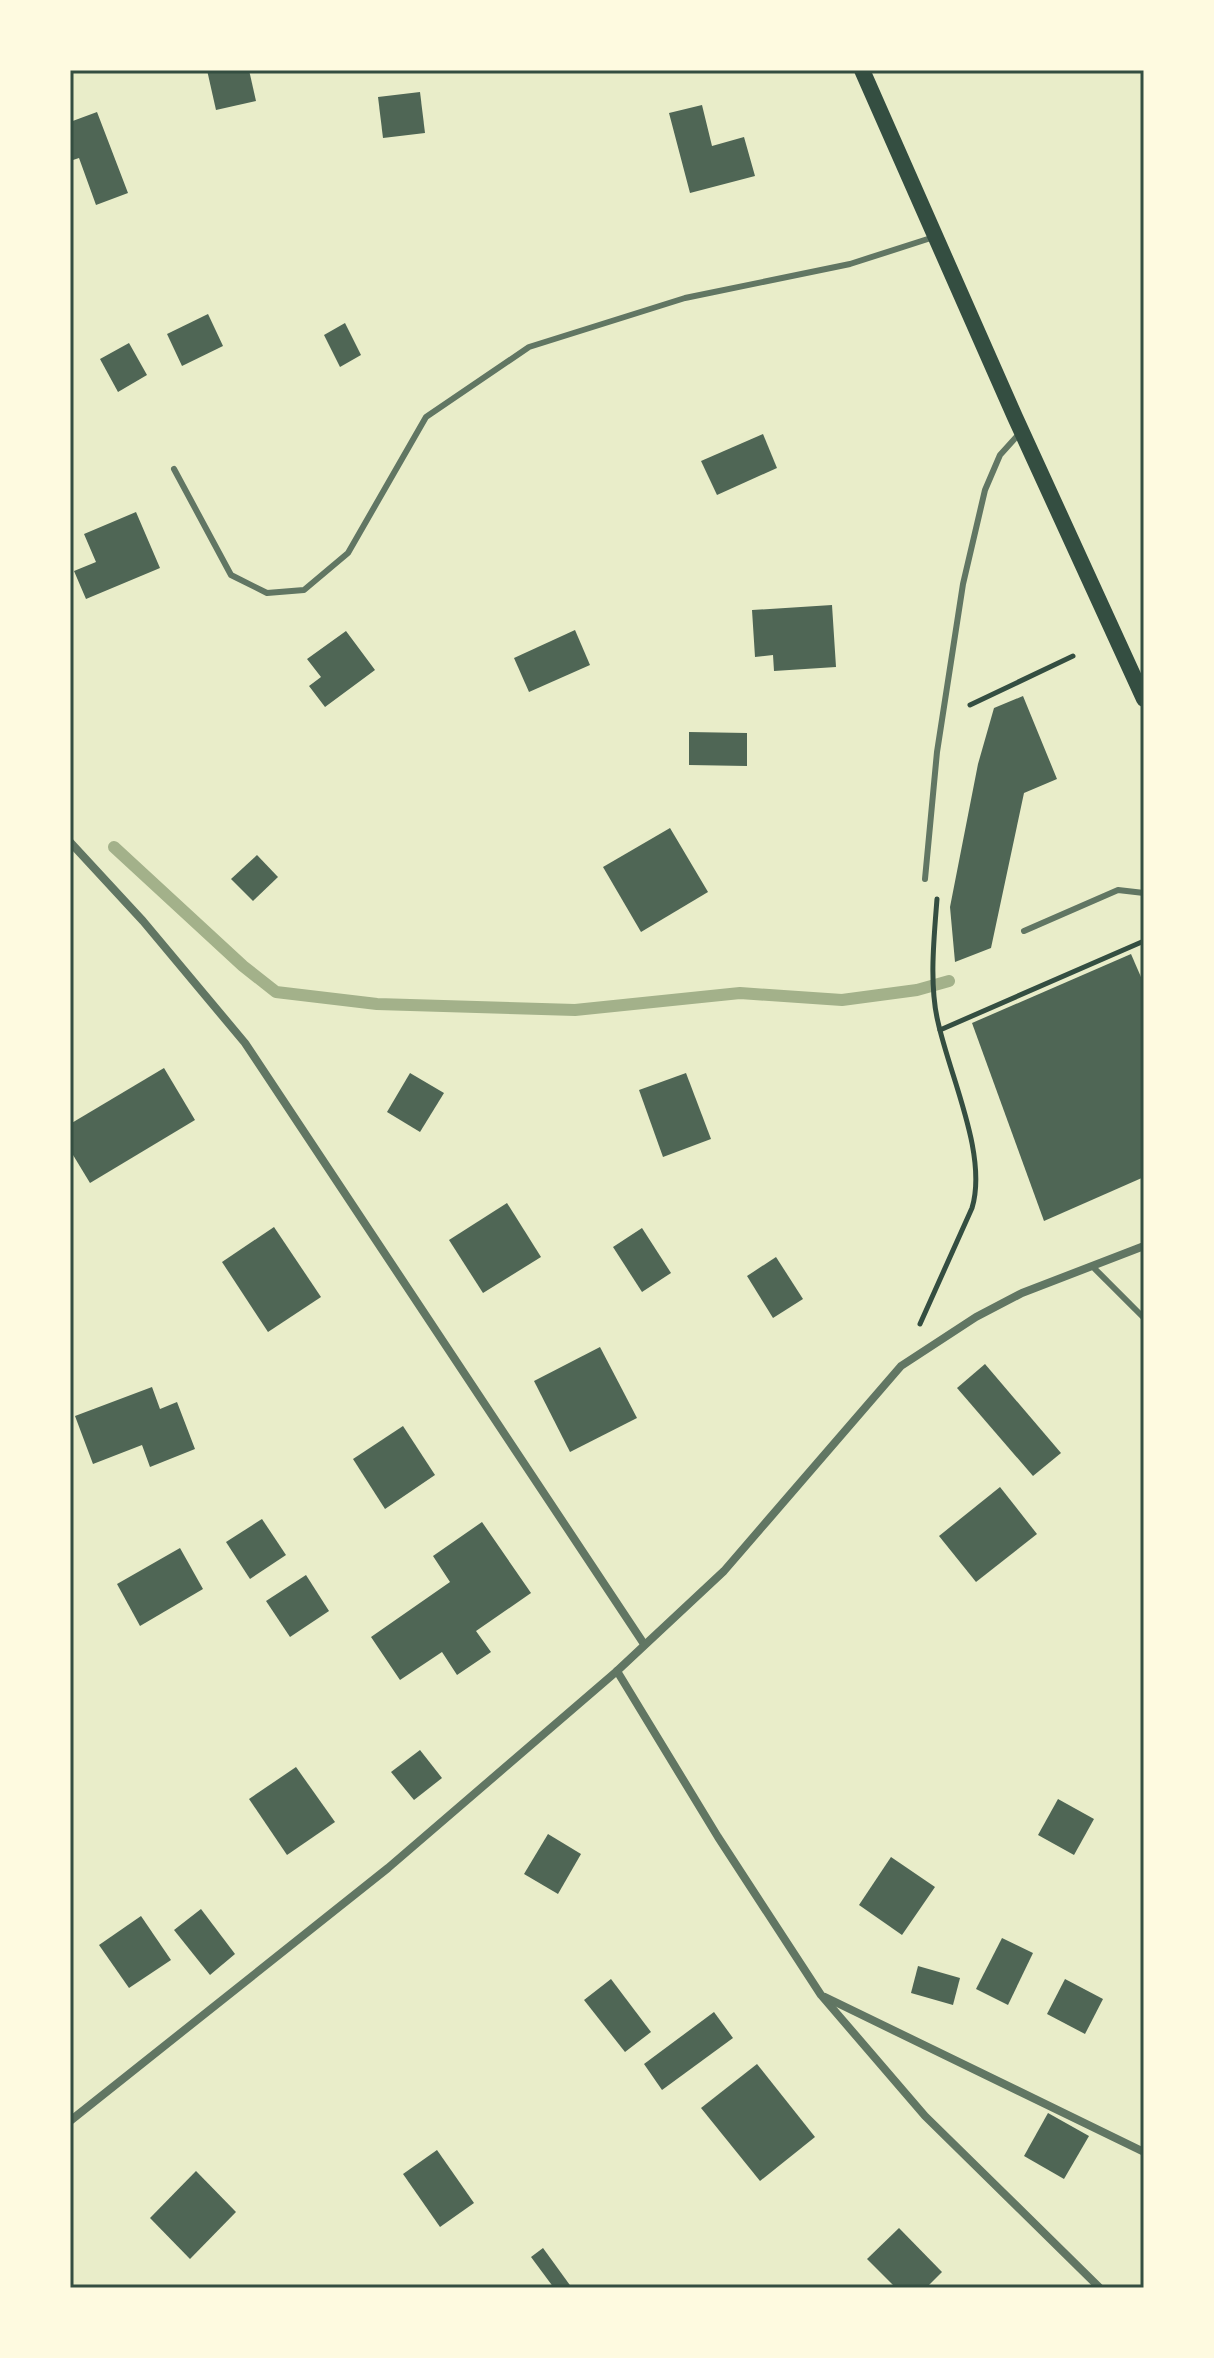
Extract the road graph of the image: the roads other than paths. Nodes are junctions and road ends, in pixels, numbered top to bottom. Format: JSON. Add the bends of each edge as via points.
{"nodes":[{"id":1,"x":862,"y":70,"type":"edge"},
{"id":2,"x":936,"y":236,"type":"junction"},
{"id":3,"x":1022,"y":431,"type":"junction"},
{"id":4,"x":174,"y":469,"type":"dead end"},
{"id":5,"x":1144,"y":699,"type":"edge"},
{"id":6,"x":70,"y":842,"type":"edge"},
{"id":7,"x":925,"y":879,"type":"dead end"},
{"id":8,"x":1144,"y":893,"type":"edge"},
{"id":9,"x":1024,"y":931,"type":"dead end"},
{"id":10,"x":1144,"y":1246,"type":"edge"},
{"id":11,"x":1093,"y":1267,"type":"junction"},
{"id":12,"x":1144,"y":1318,"type":"edge"},
{"id":13,"x":644,"y":1644,"type":"junction"},
{"id":14,"x":617,"y":1671,"type":"junction"},
{"id":15,"x":821,"y":1995,"type":"junction"},
{"id":16,"x":70,"y":2121,"type":"edge"},
{"id":17,"x":1144,"y":2152,"type":"edge"},
{"id":18,"x":1100,"y":2288,"type":"edge"}],
"edges":[{"from":1,"to":2,"type":"main road"},
{"from":2,"to":3,"type":"main road"},
{"from":2,"to":4,"type":"lane","via":[[850,264],[685,298],[529,347],[426,417],[348,553],[304,590],[267,593],[231,575]]},
{"from":3,"to":5,"type":"main road"},
{"from":3,"to":7,"type":"lane","via":[[1000,455],[985,490],[963,584],[937,752]]},
{"from":6,"to":13,"type":"street","via":[[245,1043]]},
{"from":8,"to":9,"type":"lane","via":[[1118,890]]},
{"from":10,"to":11,"type":"street"},
{"from":11,"to":12,"type":"lane"},
{"from":11,"to":13,"type":"street","via":[[987,1311],[901,1366],[724,1571]]},
{"from":13,"to":14,"type":"street"},
{"from":14,"to":15,"type":"street"},
{"from":14,"to":16,"type":"street","via":[[388,1868]]},
{"from":15,"to":17,"type":"street"},
{"from":15,"to":18,"type":"street","via":[[925,2116]]}]}
